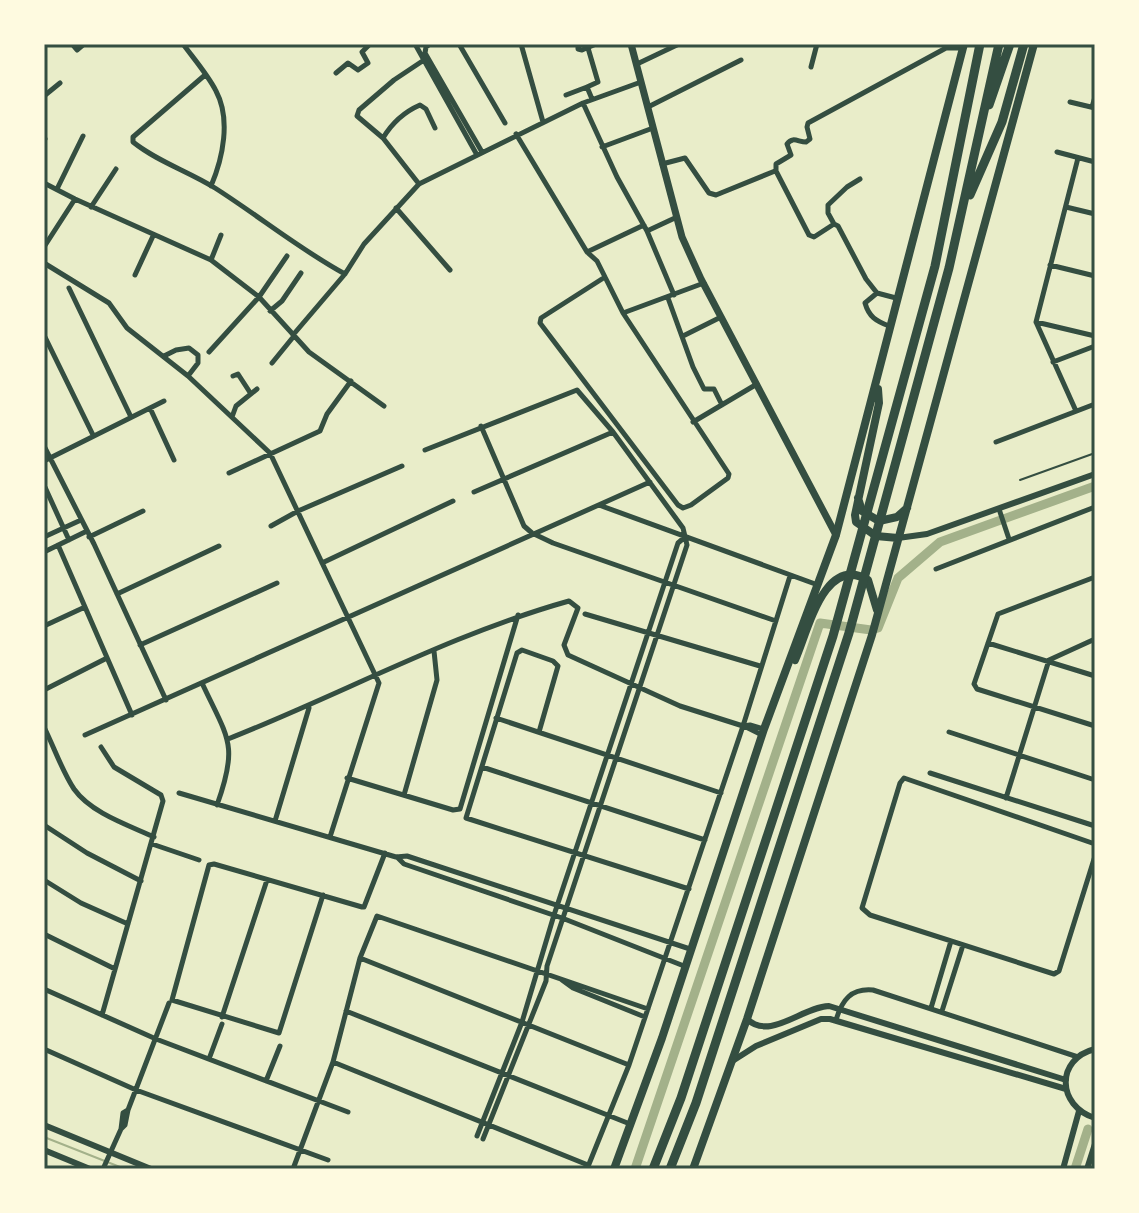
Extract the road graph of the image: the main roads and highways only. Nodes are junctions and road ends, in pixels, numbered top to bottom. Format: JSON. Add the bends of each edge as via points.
{"nodes":[{"id":1,"x":631,"y":44,"type":"edge"},
{"id":2,"x":980,"y":44,"type":"edge"},
{"id":3,"x":999,"y":44,"type":"edge"},
{"id":4,"x":1010,"y":44,"type":"edge"},
{"id":5,"x":1024,"y":44,"type":"edge"},
{"id":6,"x":1034,"y":44,"type":"edge"},
{"id":7,"x":964,"y":46,"type":"edge"},
{"id":8,"x":980,"y":124,"type":"junction"},
{"id":9,"x":963,"y":206,"type":"junction"},
{"id":10,"x":878,"y":379,"type":"junction"},
{"id":11,"x":858,"y":493,"type":"junction"},
{"id":12,"x":907,"y":508,"type":"junction"},
{"id":13,"x":836,"y":535,"type":"junction"},
{"id":14,"x":898,"y":538,"type":"junction"},
{"id":15,"x":877,"y":616,"type":"junction"},
{"id":16,"x":772,"y":707,"type":"junction"},
{"id":17,"x":614,"y":1169,"type":"edge"},
{"id":18,"x":653,"y":1169,"type":"edge"},
{"id":19,"x":670,"y":1169,"type":"edge"},
{"id":20,"x":693,"y":1169,"type":"edge"}],
"edges":[{"from":1,"to":13,"type":"main road","via":[[682,237]]},
{"from":2,"to":18,"type":"highway","via":[[935,266],[833,636]]},
{"from":3,"to":8,"type":"highway"},
{"from":4,"to":8,"type":"highway"},
{"from":5,"to":9,"type":"highway","via":[[1002,122]]},
{"from":6,"to":12,"type":"main road"},
{"from":7,"to":10,"type":"main road"},
{"from":8,"to":9,"type":"highway"},
{"from":9,"to":19,"type":"highway","via":[[849,633]]},
{"from":10,"to":11,"type":"main road","via":[[879,403]]},
{"from":10,"to":13,"type":"main road"},
{"from":11,"to":12,"type":"main road","via":[[862,511],[879,521]]},
{"from":11,"to":14,"type":"main road","via":[[856,522],[876,536]]},
{"from":12,"to":14,"type":"main road"},
{"from":13,"to":16,"type":"main road"},
{"from":14,"to":15,"type":"main road"},
{"from":15,"to":16,"type":"main road","via":[[868,580],[851,573],[833,580]]},
{"from":15,"to":20,"type":"main road"},
{"from":16,"to":17,"type":"main road"}]}
